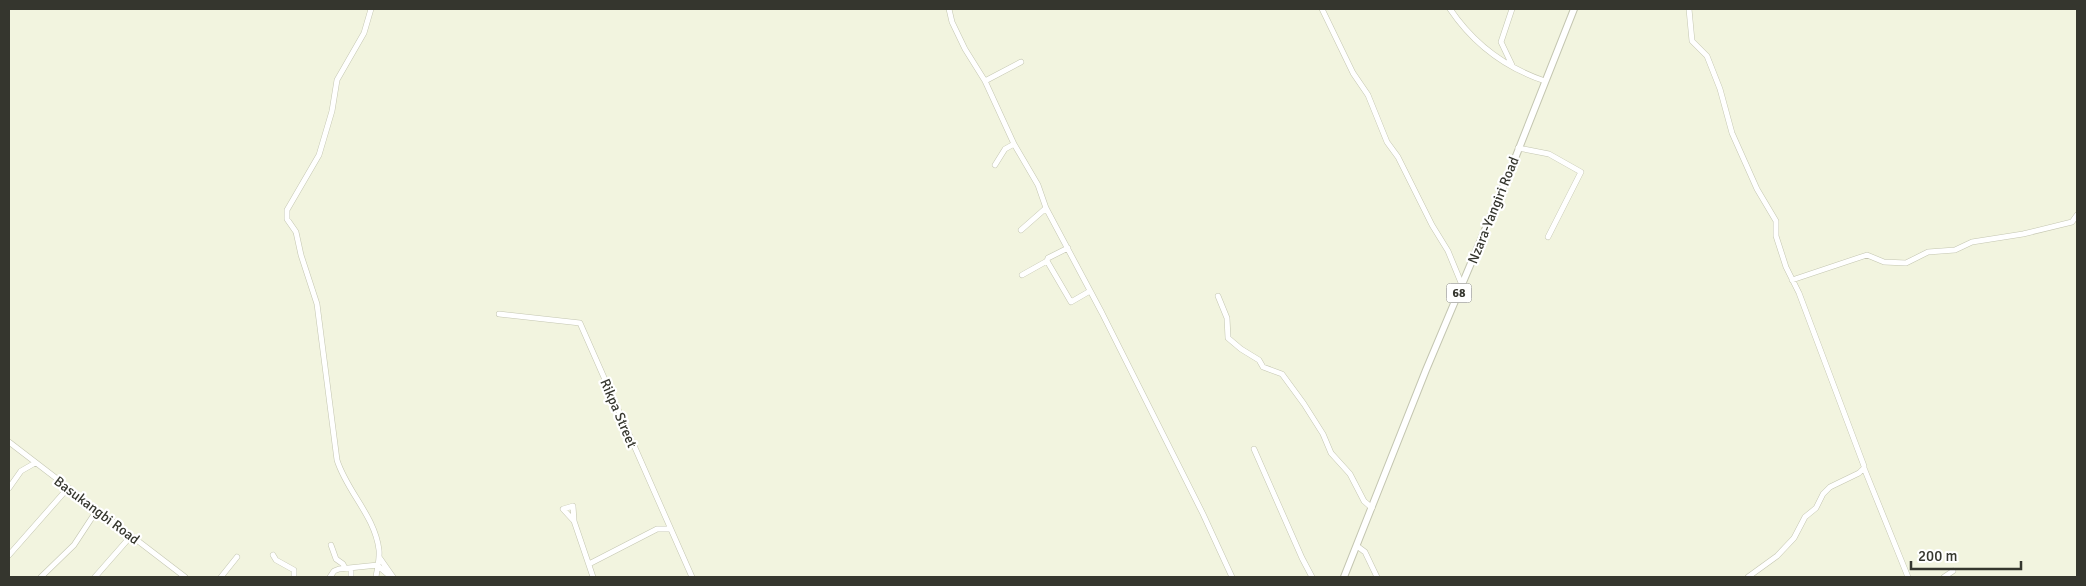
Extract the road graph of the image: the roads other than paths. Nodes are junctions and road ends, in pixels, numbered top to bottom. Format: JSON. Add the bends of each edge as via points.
{"nodes":[{"id":1,"x":371,"y":9,"type":"edge"},
{"id":2,"x":949,"y":9,"type":"edge"},
{"id":3,"x":1322,"y":9,"type":"edge"},
{"id":4,"x":1450,"y":9,"type":"edge"},
{"id":5,"x":1512,"y":9,"type":"edge"},
{"id":6,"x":1574,"y":9,"type":"edge"},
{"id":7,"x":1689,"y":9,"type":"edge"},
{"id":8,"x":1021,"y":62,"type":"dead end"},
{"id":9,"x":1512,"y":65,"type":"junction"},
{"id":10,"x":985,"y":81,"type":"junction"},
{"id":11,"x":1545,"y":81,"type":"junction"},
{"id":12,"x":1014,"y":144,"type":"junction"},
{"id":13,"x":1518,"y":148,"type":"junction"},
{"id":14,"x":995,"y":165,"type":"dead end"},
{"id":15,"x":1046,"y":208,"type":"junction"},
{"id":16,"x":2077,"y":215,"type":"edge"},
{"id":17,"x":1021,"y":230,"type":"dead end"},
{"id":18,"x":1548,"y":236,"type":"dead end"},
{"id":19,"x":1068,"y":248,"type":"junction"},
{"id":20,"x":1047,"y":261,"type":"junction"},
{"id":21,"x":1022,"y":275,"type":"dead end"},
{"id":22,"x":1792,"y":280,"type":"junction"},
{"id":23,"x":1462,"y":286,"type":"junction"},
{"id":24,"x":1090,"y":291,"type":"junction"},
{"id":25,"x":1218,"y":296,"type":"dead end"},
{"id":26,"x":499,"y":314,"type":"dead end"},
{"id":27,"x":9,"y":442,"type":"edge"},
{"id":28,"x":1254,"y":449,"type":"dead end"},
{"id":29,"x":34,"y":462,"type":"junction"},
{"id":30,"x":1864,"y":468,"type":"junction"},
{"id":31,"x":9,"y":488,"type":"edge"},
{"id":32,"x":68,"y":488,"type":"junction"},
{"id":33,"x":1372,"y":508,"type":"junction"},
{"id":34,"x":97,"y":510,"type":"junction"},
{"id":35,"x":574,"y":521,"type":"dead end"},
{"id":36,"x":670,"y":529,"type":"junction"},
{"id":37,"x":131,"y":536,"type":"junction"},
{"id":38,"x":331,"y":544,"type":"dead end"},
{"id":39,"x":1357,"y":546,"type":"junction"},
{"id":40,"x":9,"y":555,"type":"edge"},
{"id":41,"x":273,"y":555,"type":"dead end"},
{"id":42,"x":237,"y":557,"type":"dead end"},
{"id":43,"x":380,"y":557,"type":"junction"},
{"id":44,"x":589,"y":564,"type":"junction"},
{"id":45,"x":378,"y":566,"type":"junction"},
{"id":46,"x":345,"y":568,"type":"junction"},
{"id":47,"x":351,"y":568,"type":"junction"},
{"id":48,"x":1953,"y":571,"type":"dead end"},
{"id":49,"x":41,"y":577,"type":"edge"},
{"id":50,"x":95,"y":577,"type":"edge"},
{"id":51,"x":185,"y":577,"type":"edge"},
{"id":52,"x":220,"y":577,"type":"edge"},
{"id":53,"x":294,"y":577,"type":"edge"},
{"id":54,"x":330,"y":577,"type":"edge"},
{"id":55,"x":351,"y":577,"type":"edge"},
{"id":56,"x":376,"y":577,"type":"edge"},
{"id":57,"x":392,"y":577,"type":"edge"},
{"id":58,"x":593,"y":577,"type":"edge"},
{"id":59,"x":692,"y":577,"type":"edge"},
{"id":60,"x":1232,"y":577,"type":"edge"},
{"id":61,"x":1312,"y":577,"type":"edge"},
{"id":62,"x":1344,"y":577,"type":"edge"},
{"id":63,"x":1377,"y":577,"type":"edge"},
{"id":64,"x":1748,"y":577,"type":"edge"},
{"id":65,"x":1908,"y":577,"type":"edge"},
{"id":66,"x":1944,"y":577,"type":"edge"}],
"edges":[{"from":1,"to":43,"type":"street","via":[[364,33],[337,80],[332,112],[319,155],[286,210],[287,219],[296,232],[316,304],[337,460],[367,514]]},
{"from":2,"to":10,"type":"street","via":[[965,49]]},
{"from":3,"to":23,"type":"street","via":[[1353,73],[1368,95],[1387,142],[1448,251]]},
{"from":4,"to":9,"type":"street","via":[[1475,40]]},
{"from":5,"to":9,"type":"street","via":[[1501,42]]},
{"from":6,"to":11,"type":"main road","name":"Nzara-Yangiri Road","number":"68"},
{"from":7,"to":22,"type":"street","via":[[1692,41],[1707,56],[1732,133],[1757,189],[1776,221],[1776,236]]},
{"from":8,"to":10,"type":"street"},
{"from":9,"to":11,"type":"street"},
{"from":10,"to":12,"type":"street"},
{"from":11,"to":13,"type":"main road","name":"Nzara-Yangiri Road","number":"68"},
{"from":12,"to":14,"type":"street","via":[[1005,149]]},
{"from":12,"to":15,"type":"street","via":[[1038,185]]},
{"from":13,"to":18,"type":"street","via":[[1549,154],[1580,172]]},
{"from":13,"to":23,"type":"main road","name":"Nzara-Yangiri Road","number":"68"},
{"from":15,"to":17,"type":"street"},
{"from":15,"to":19,"type":"street"},
{"from":16,"to":22,"type":"street","via":[[2072,222],[1972,242],[1955,250],[1928,252],[1906,264],[1884,262],[1867,255]]},
{"from":19,"to":20,"type":"street"},
{"from":19,"to":24,"type":"street"},
{"from":20,"to":21,"type":"street"},
{"from":20,"to":24,"type":"street","via":[[1071,302]]},
{"from":22,"to":30,"type":"street"},
{"from":23,"to":33,"type":"main road","name":"Nzara-Yangiri Road","number":"68"},
{"from":24,"to":60,"type":"street"},
{"from":25,"to":33,"type":"street","via":[[1227,318],[1228,338],[1259,360],[1263,367],[1282,374],[1323,434],[1331,452]]},
{"from":26,"to":36,"type":"street","name":"Rikpa Street","via":[[580,323]]},
{"from":27,"to":29,"type":"street","name":"Basukangbi Road"},
{"from":28,"to":61,"type":"street"},
{"from":29,"to":31,"type":"street","via":[[21,471]]},
{"from":29,"to":32,"type":"street","name":"Basukangbi Road"},
{"from":30,"to":64,"type":"street","via":[[1859,474],[1830,487],[1816,508],[1804,517],[1794,538],[1777,556]]},
{"from":30,"to":65,"type":"street"},
{"from":32,"to":34,"type":"street","name":"Basukangbi Road"},
{"from":32,"to":40,"type":"street"},
{"from":33,"to":39,"type":"main road","name":"Nzara-Yangiri Road","number":"68"},
{"from":34,"to":37,"type":"street","name":"Basukangbi Road"},
{"from":34,"to":49,"type":"street","via":[[74,545]]},
{"from":35,"to":44,"type":"street"},
{"from":36,"to":44,"type":"street","via":[[657,529]]},
{"from":36,"to":59,"type":"street","name":"Rikpa Street"},
{"from":37,"to":50,"type":"street"},
{"from":37,"to":51,"type":"street","name":"Basukangbi Road"},
{"from":38,"to":46,"type":"street","via":[[336,558]]},
{"from":39,"to":62,"type":"main road","name":"Nzara-Yangiri Road","number":"68"},
{"from":39,"to":63,"type":"street","via":[[1365,552]]},
{"from":41,"to":53,"type":"street","via":[[294,570]]},
{"from":42,"to":52,"type":"street"},
{"from":43,"to":45,"type":"street"},
{"from":43,"to":57,"type":"street"},
{"from":44,"to":58,"type":"street"},
{"from":45,"to":47,"type":"street"},
{"from":45,"to":56,"type":"street"},
{"from":45,"to":57,"type":"street"},
{"from":46,"to":47,"type":"street"},
{"from":46,"to":54,"type":"street","via":[[334,571]]},
{"from":47,"to":55,"type":"street"},
{"from":48,"to":66,"type":"street"}]}
